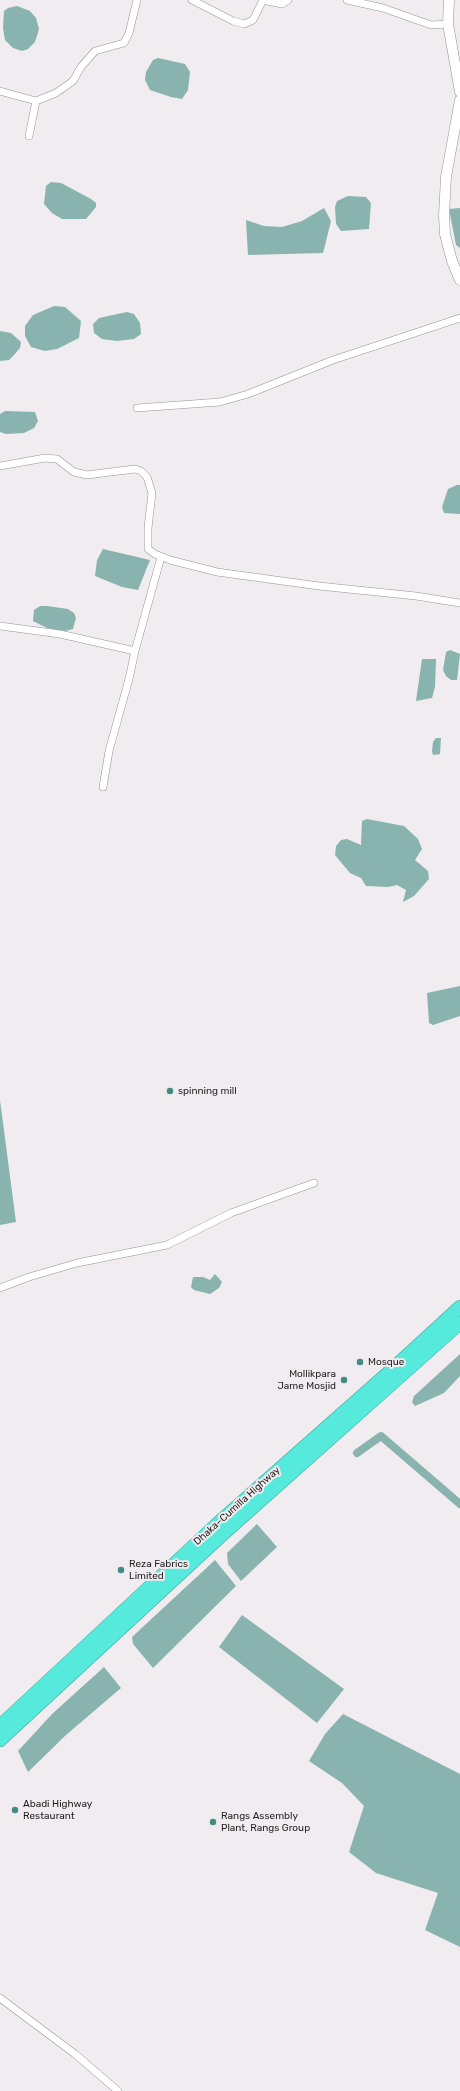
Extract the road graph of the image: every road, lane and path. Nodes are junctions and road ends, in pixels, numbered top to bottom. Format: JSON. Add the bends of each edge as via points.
{"nodes":[{"id":1,"x":137,"y":0,"type":"edge"},
{"id":2,"x":192,"y":0,"type":"edge"},
{"id":3,"x":288,"y":0,"type":"edge"},
{"id":4,"x":347,"y":0,"type":"edge"},
{"id":5,"x":449,"y":0,"type":"edge"},
{"id":6,"x":448,"y":24,"type":"junction"},
{"id":7,"x":0,"y":91,"type":"edge"},
{"id":8,"x":460,"y":92,"type":"edge"},
{"id":9,"x":460,"y":100,"type":"edge"},
{"id":10,"x":36,"y":101,"type":"junction"},
{"id":11,"x":29,"y":136,"type":"dead end"},
{"id":12,"x":460,"y":280,"type":"edge"},
{"id":13,"x":460,"y":318,"type":"edge"},
{"id":14,"x":137,"y":408,"type":"dead end"},
{"id":15,"x":0,"y":466,"type":"edge"},
{"id":16,"x":161,"y":557,"type":"junction"},
{"id":17,"x":460,"y":603,"type":"edge"},
{"id":18,"x":0,"y":626,"type":"edge"},
{"id":19,"x":135,"y":651,"type":"junction"},
{"id":20,"x":104,"y":787,"type":"dead end"},
{"id":21,"x":314,"y":1183,"type":"dead end"},
{"id":22,"x":0,"y":1288,"type":"edge"},
{"id":23,"x":460,"y":1307,"type":"edge"},
{"id":24,"x":460,"y":1323,"type":"edge"},
{"id":25,"x":0,"y":1726,"type":"edge"},
{"id":26,"x":0,"y":1740,"type":"edge"},
{"id":27,"x":0,"y":1998,"type":"edge"},
{"id":28,"x":118,"y":2091,"type":"edge"}],
"edges":[{"from":1,"to":10,"type":"street","via":[[124,43],[94,51],[73,81],[56,93]]},
{"from":2,"to":3,"type":"street","via":[[244,24],[253,20],[263,0],[282,4]]},
{"from":4,"to":6,"type":"street","via":[[383,8],[431,25]]},
{"from":5,"to":6,"type":"street"},
{"from":6,"to":8,"type":"street"},
{"from":7,"to":10,"type":"street"},
{"from":9,"to":12,"type":"street","via":[[446,177],[444,215],[445,234]]},
{"from":10,"to":11,"type":"street"},
{"from":13,"to":14,"type":"street","via":[[333,360],[248,394],[220,402]]},
{"from":15,"to":16,"type":"street","via":[[45,458],[57,459],[74,472],[86,475],[135,469],[141,471],[147,477],[152,493],[148,549]]},
{"from":16,"to":17,"type":"street","via":[[217,572]]},
{"from":16,"to":19,"type":"street"},
{"from":18,"to":19,"type":"street","via":[[60,634]]},
{"from":19,"to":20,"type":"street","via":[[109,751]]},
{"from":21,"to":22,"type":"street","via":[[231,1213],[167,1245],[77,1263],[29,1276]]},
{"from":23,"to":25,"type":"highway","name":"Dhaka–Cumilla Highway","via":[[216,1525]]},
{"from":24,"to":26,"type":"highway","name":"Dhaka–Cumilla Highway","via":[[224,1533]]},
{"from":27,"to":28,"type":"street","via":[[75,2054]]}]}
